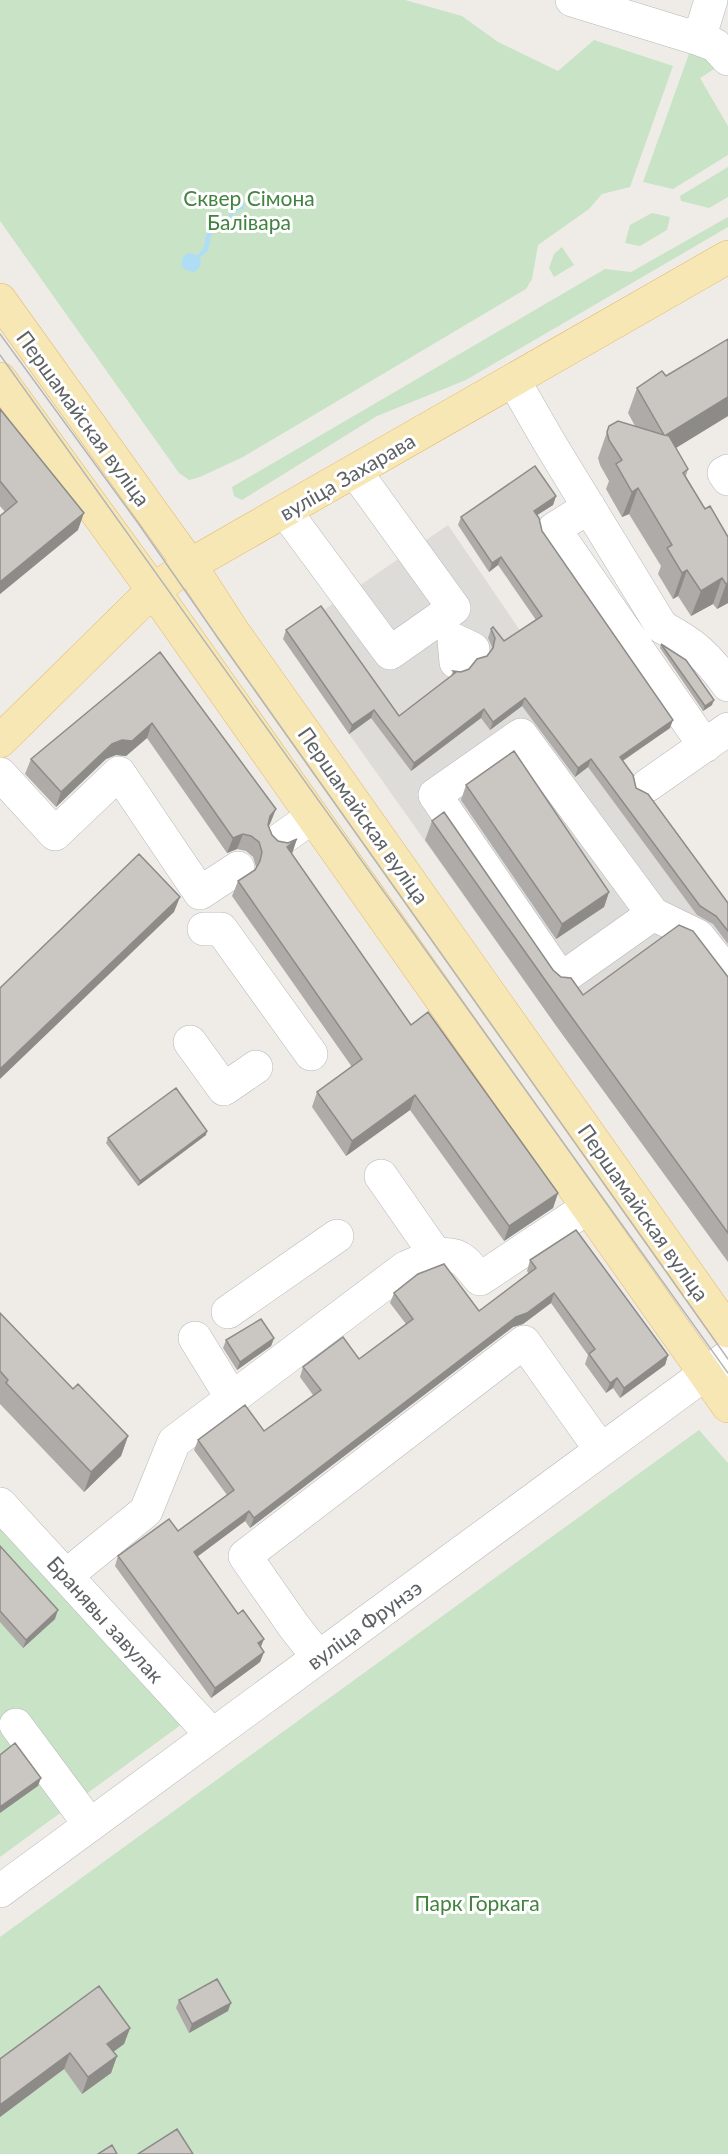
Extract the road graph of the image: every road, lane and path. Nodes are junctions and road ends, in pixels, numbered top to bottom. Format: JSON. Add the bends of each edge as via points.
{"nodes":[{"id":1,"x":572,"y":0,"type":"edge"},
{"id":2,"x":711,"y":0,"type":"edge"},
{"id":3,"x":699,"y":39,"type":"junction"},
{"id":4,"x":728,"y":59,"type":"edge"},
{"id":5,"x":728,"y":257,"type":"edge"},
{"id":6,"x":0,"y":300,"type":"edge"},
{"id":7,"x":0,"y":380,"type":"edge"},
{"id":8,"x":514,"y":381,"type":"junction"},
{"id":9,"x":355,"y":471,"type":"junction"},
{"id":10,"x":728,"y":471,"type":"edge"},
{"id":11,"x":728,"y":479,"type":"edge"},
{"id":12,"x":589,"y":507,"type":"junction"},
{"id":13,"x":285,"y":511,"type":"junction"},
{"id":14,"x":190,"y":565,"type":"junction"},
{"id":15,"x":153,"y":590,"type":"junction"},
{"id":16,"x":728,"y":685,"type":"edge"},
{"id":17,"x":716,"y":737,"type":"edge"},
{"id":18,"x":0,"y":741,"type":"edge"},
{"id":19,"x":0,"y":774,"type":"edge"},
{"id":20,"x":648,"y":785,"type":"dead end"},
{"id":21,"x":312,"y":817,"type":"junction"},
{"id":22,"x":281,"y":839,"type":"edge"},
{"id":23,"x":238,"y":868,"type":"dead end"},
{"id":24,"x":653,"y":914,"type":"junction"},
{"id":25,"x":204,"y":929,"type":"dead end"},
{"id":26,"x":728,"y":974,"type":"edge"},
{"id":27,"x":190,"y":1042,"type":"dead end"},
{"id":28,"x":311,"y":1054,"type":"dead end"},
{"id":29,"x":256,"y":1067,"type":"dead end"},
{"id":30,"x":381,"y":1176,"type":"dead end"},
{"id":31,"x":587,"y":1208,"type":"junction"},
{"id":32,"x":337,"y":1236,"type":"dead end"},
{"id":33,"x":436,"y":1255,"type":"junction"},
{"id":34,"x":228,"y":1312,"type":"dead end"},
{"id":35,"x":728,"y":1331,"type":"edge"},
{"id":36,"x":195,"y":1338,"type":"dead end"},
{"id":37,"x":716,"y":1366,"type":"edge"},
{"id":38,"x":232,"y":1398,"type":"junction"},
{"id":39,"x":728,"y":1406,"type":"edge"},
{"id":40,"x":601,"y":1450,"type":"junction"},
{"id":41,"x":0,"y":1504,"type":"edge"},
{"id":42,"x":66,"y":1575,"type":"junction"},
{"id":43,"x":318,"y":1657,"type":"junction"},
{"id":44,"x":5,"y":1722,"type":"edge"},
{"id":45,"x":212,"y":1735,"type":"junction"},
{"id":46,"x":90,"y":1825,"type":"junction"},
{"id":47,"x":0,"y":1891,"type":"edge"}],
"edges":[{"from":1,"to":3,"type":"street"},
{"from":2,"to":3,"type":"street"},
{"from":3,"to":4,"type":"street","via":[[715,45]]},
{"from":5,"to":8,"type":"main road","name":"вуліца Захарава"},
{"from":6,"to":14,"type":"main road","name":"Першамайская вуліца"},
{"from":7,"to":15,"type":"main road","name":"Першамайская вуліца"},
{"from":8,"to":9,"type":"main road","name":"вуліца Захарава"},
{"from":8,"to":12,"type":"street"},
{"from":9,"to":13,"type":"main road","name":"вуліца Захарава"},
{"from":9,"to":13,"type":"street","via":[[454,608],[456,642],[390,653]]},
{"from":10,"to":11,"type":"street","via":[[724,473]]},
{"from":12,"to":16,"type":"street","via":[[662,627],[703,653]]},
{"from":12,"to":17,"type":"street","via":[[554,529]]},
{"from":13,"to":14,"type":"main road","name":"вуліца Захарава"},
{"from":14,"to":15,"type":"main road","name":"вуліца Захарава"},
{"from":14,"to":35,"type":"main road","name":"Першамайская вуліца"},
{"from":15,"to":18,"type":"main road","name":"вуліца Захарава"},
{"from":15,"to":21,"type":"main road","name":"Першамайская вуліца"},
{"from":17,"to":20,"type":"street"},
{"from":19,"to":23,"type":"street","via":[[55,834],[119,773],[200,893]]},
{"from":21,"to":22,"type":"street"},
{"from":21,"to":31,"type":"main road","name":"Першамайская вуліца"},
{"from":24,"to":24,"type":"street","via":[[561,980],[435,795],[512,723]]},
{"from":24,"to":26,"type":"street","via":[[698,936]]},
{"from":25,"to":28,"type":"street","via":[[221,928]]},
{"from":27,"to":29,"type":"street","via":[[224,1089]]},
{"from":30,"to":33,"type":"street"},
{"from":31,"to":33,"type":"street","via":[[480,1279],[462,1260]]},
{"from":31,"to":37,"type":"main road","name":"Першамайская вуліца"},
{"from":32,"to":34,"type":"street"},
{"from":33,"to":38,"type":"street","via":[[405,1268]]},
{"from":36,"to":38,"type":"street"},
{"from":37,"to":39,"type":"main road","name":"Першамайская вуліца"},
{"from":37,"to":40,"type":"street","name":"вуліца Фрунзэ"},
{"from":38,"to":42,"type":"street","via":[[174,1442],[146,1511]]},
{"from":40,"to":43,"type":"street","name":"вуліца Фрунзэ"},
{"from":40,"to":43,"type":"street","via":[[524,1342],[245,1556]]},
{"from":41,"to":42,"type":"street","name":"Бранявы завулак"},
{"from":42,"to":45,"type":"street","name":"Бранявы завулак"},
{"from":43,"to":45,"type":"street","name":"вуліца Фрунзэ"},
{"from":44,"to":46,"type":"street"},
{"from":45,"to":46,"type":"street","name":"вуліца Фрунзэ"},
{"from":46,"to":47,"type":"street","name":"вуліца Фрунзэ"}]}
